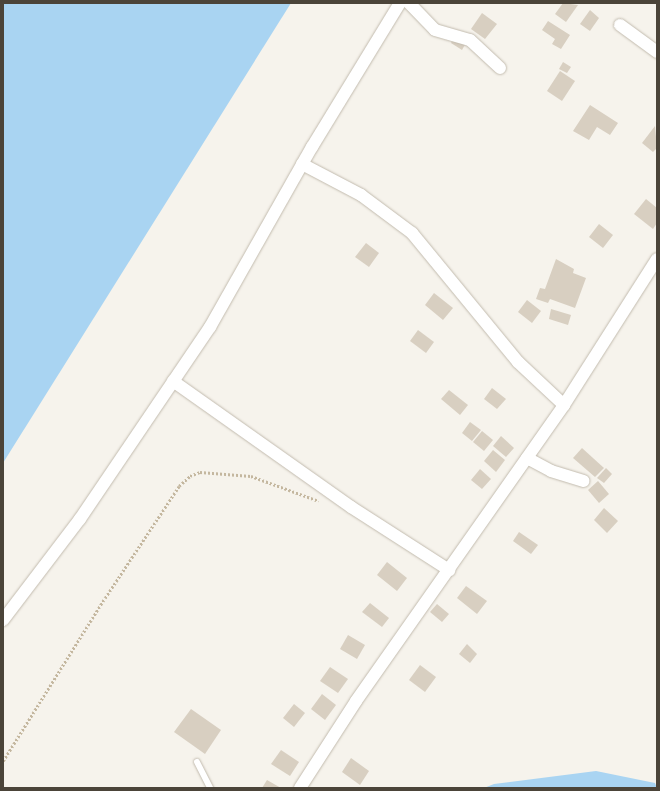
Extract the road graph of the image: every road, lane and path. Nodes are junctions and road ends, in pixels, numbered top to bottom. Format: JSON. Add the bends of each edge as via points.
{"nodes":[{"id":1,"x":400,"y":3,"type":"edge"},
{"id":2,"x":409,"y":3,"type":"edge"},
{"id":3,"x":620,"y":25,"type":"dead end"},
{"id":4,"x":657,"y":52,"type":"edge"},
{"id":5,"x":500,"y":68,"type":"dead end"},
{"id":6,"x":302,"y":164,"type":"junction"},
{"id":7,"x":657,"y":259,"type":"edge"},
{"id":8,"x":173,"y":382,"type":"junction"},
{"id":9,"x":564,"y":405,"type":"junction"},
{"id":10,"x":527,"y":458,"type":"junction"},
{"id":11,"x":583,"y":481,"type":"dead end"},
{"id":12,"x":325,"y":503,"type":"dead end"},
{"id":13,"x":449,"y":570,"type":"junction"},
{"id":14,"x":3,"y":620,"type":"edge"},
{"id":15,"x":3,"y":761,"type":"edge"},
{"id":16,"x":197,"y":762,"type":"dead end"},
{"id":17,"x":210,"y":788,"type":"edge"},
{"id":18,"x":300,"y":788,"type":"edge"}],
"edges":[{"from":1,"to":6,"type":"street"},
{"from":2,"to":5,"type":"street","via":[[435,30],[470,40]]},
{"from":3,"to":4,"type":"street"},
{"from":6,"to":8,"type":"street","via":[[210,327]]},
{"from":6,"to":9,"type":"street","via":[[361,195],[412,233],[518,362]]},
{"from":7,"to":9,"type":"street"},
{"from":8,"to":13,"type":"street","via":[[351,507]]},
{"from":8,"to":14,"type":"street","via":[[80,519]]},
{"from":9,"to":10,"type":"street"},
{"from":10,"to":11,"type":"street","via":[[551,471]]},
{"from":10,"to":13,"type":"street"},
{"from":12,"to":15,"type":"path","via":[[251,476],[200,472],[190,476],[179,486],[105,598]]},
{"from":13,"to":18,"type":"street","via":[[356,701]]},
{"from":16,"to":17,"type":"lane"}]}
